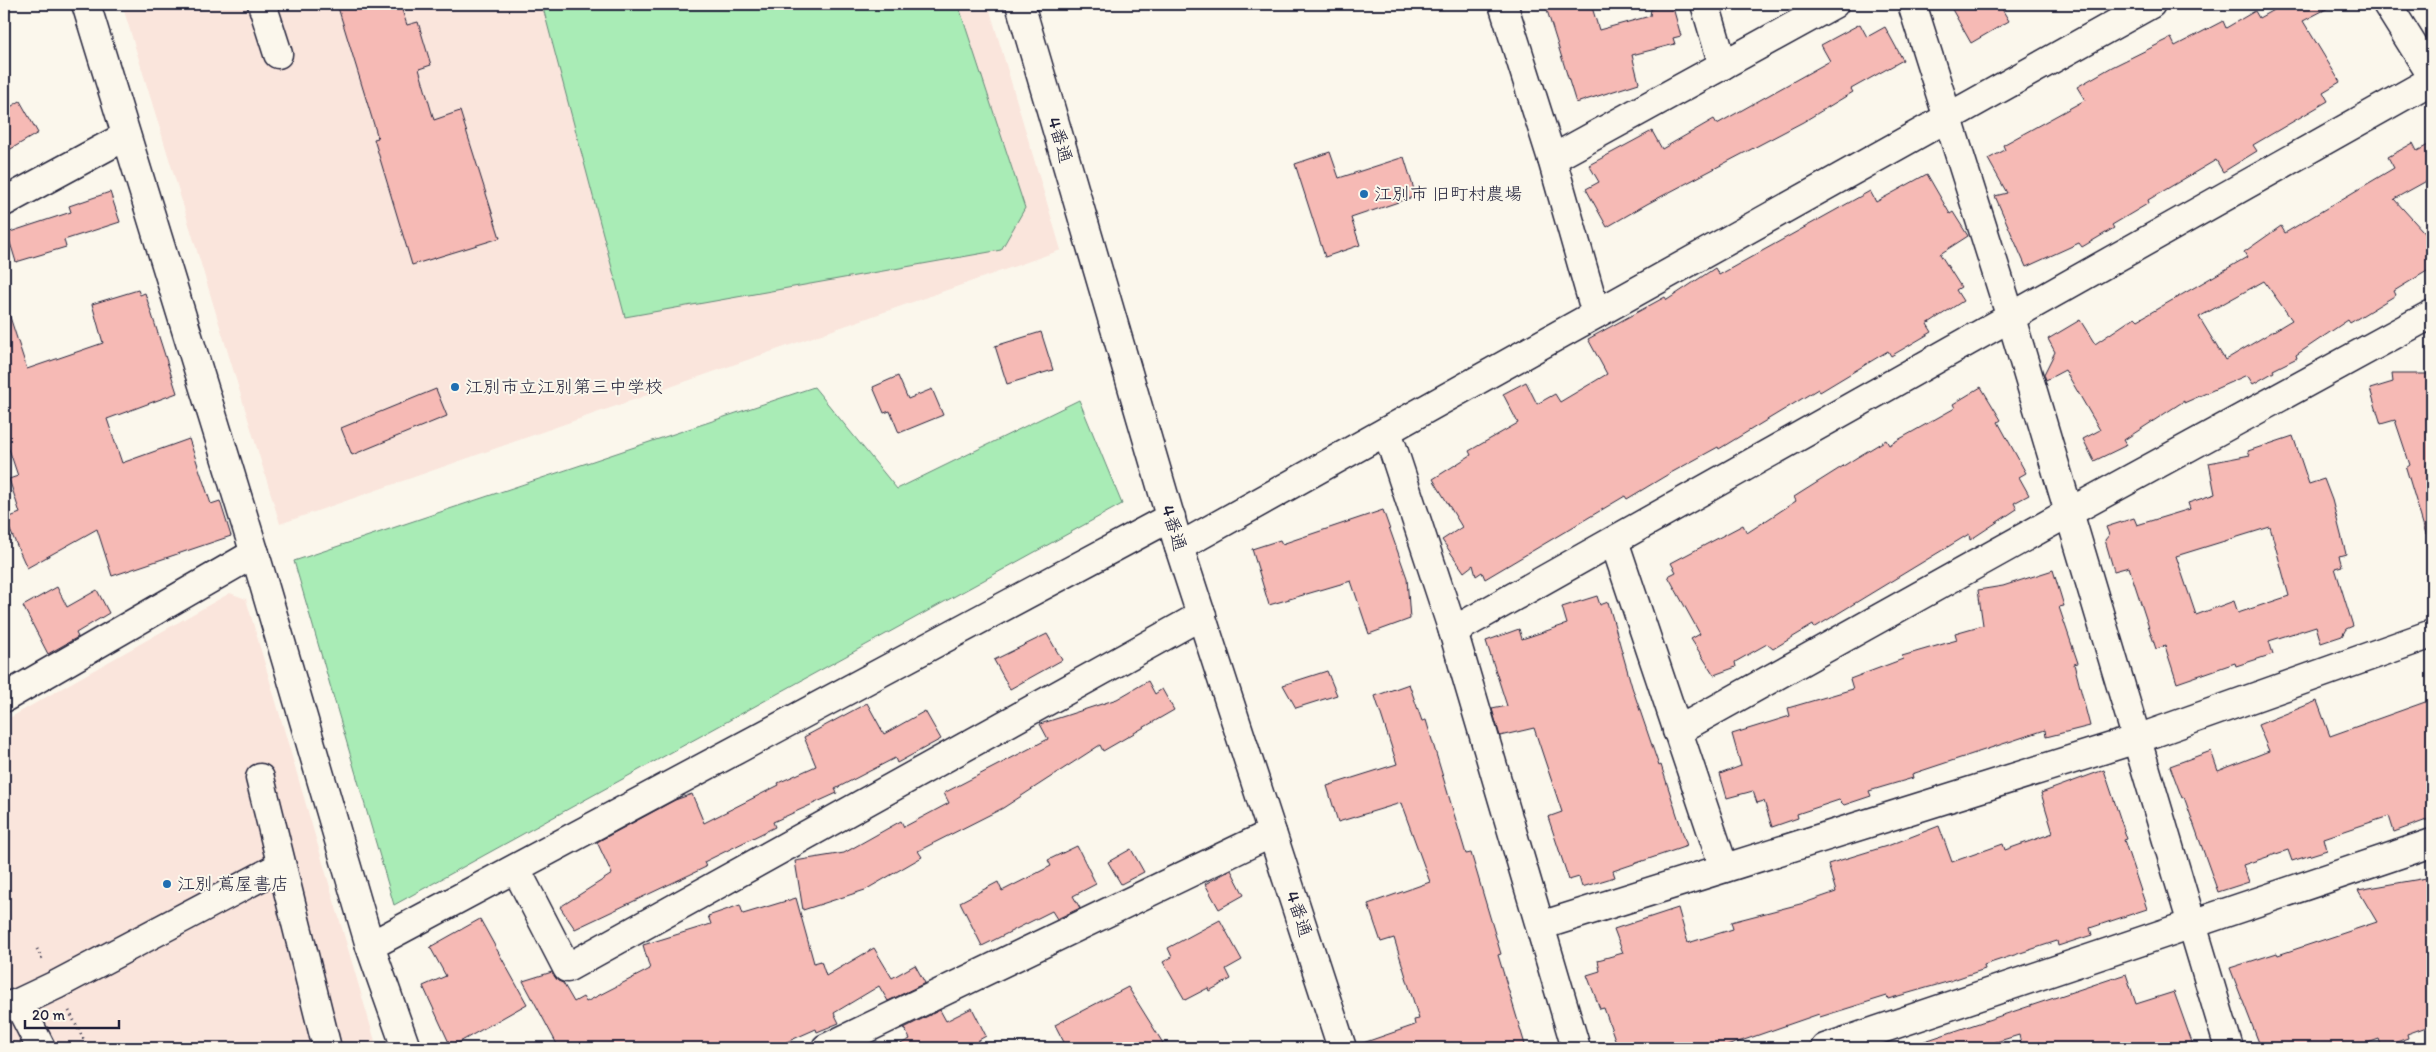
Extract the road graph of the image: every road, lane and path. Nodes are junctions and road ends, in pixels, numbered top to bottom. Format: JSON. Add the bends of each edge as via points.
{"nodes":[{"id":1,"x":86,"y":4,"type":"edge"},
{"id":2,"x":262,"y":4,"type":"edge"},
{"id":3,"x":1020,"y":4,"type":"edge"},
{"id":4,"x":1503,"y":4,"type":"edge"},
{"id":5,"x":1705,"y":4,"type":"edge"},
{"id":6,"x":1834,"y":4,"type":"edge"},
{"id":7,"x":1912,"y":4,"type":"edge"},
{"id":8,"x":2151,"y":4,"type":"edge"},
{"id":9,"x":2388,"y":4,"type":"edge"},
{"id":10,"x":278,"y":54,"type":"dead end"},
{"id":11,"x":1723,"y":65,"type":"junction"},
{"id":12,"x":2432,"y":76,"type":"edge"},
{"id":13,"x":2432,"y":80,"type":"edge"},
{"id":14,"x":1948,"y":118,"type":"junction"},
{"id":15,"x":126,"y":136,"type":"junction"},
{"id":16,"x":1552,"y":159,"type":"junction"},
{"id":17,"x":4,"y":202,"type":"edge"},
{"id":18,"x":1596,"y":314,"type":"junction"},
{"id":19,"x":2432,"y":314,"type":"edge"},
{"id":20,"x":2010,"y":318,"type":"junction"},
{"id":21,"x":1387,"y":430,"type":"junction"},
{"id":22,"x":2068,"y":513,"type":"junction"},
{"id":23,"x":1171,"y":517,"type":"junction"},
{"id":24,"x":1614,"y":541,"type":"junction"},
{"id":25,"x":1180,"y":547,"type":"junction"},
{"id":26,"x":255,"y":553,"type":"junction"},
{"id":27,"x":1202,"y":615,"type":"junction"},
{"id":28,"x":1454,"y":631,"type":"junction"},
{"id":29,"x":2432,"y":634,"type":"edge"},
{"id":30,"x":4,"y":698,"type":"edge"},
{"id":31,"x":1677,"y":731,"type":"junction"},
{"id":32,"x":2137,"y":739,"type":"junction"},
{"id":33,"x":260,"y":778,"type":"dead end"},
{"id":34,"x":1272,"y":833,"type":"junction"},
{"id":35,"x":2432,"y":843,"type":"edge"},
{"id":36,"x":281,"y":866,"type":"junction"},
{"id":37,"x":1724,"y":868,"type":"junction"},
{"id":38,"x":516,"y":869,"type":"junction"},
{"id":39,"x":2192,"y":925,"type":"junction"},
{"id":40,"x":1540,"y":926,"type":"junction"},
{"id":41,"x":370,"y":946,"type":"junction"},
{"id":42,"x":11,"y":1005,"type":"edge"},
{"id":43,"x":42,"y":1048,"type":"edge"},
{"id":44,"x":327,"y":1048,"type":"edge"},
{"id":45,"x":405,"y":1048,"type":"edge"},
{"id":46,"x":826,"y":1048,"type":"edge"},
{"id":47,"x":1342,"y":1048,"type":"edge"},
{"id":48,"x":1576,"y":1048,"type":"edge"},
{"id":49,"x":1824,"y":1048,"type":"edge"},
{"id":50,"x":2230,"y":1048,"type":"edge"}],
"edges":[{"from":1,"to":15,"type":"street"},
{"from":2,"to":10,"type":"street"},
{"from":3,"to":23,"type":"street","name":"4番通"},
{"from":4,"to":16,"type":"street"},
{"from":5,"to":11,"type":"street"},
{"from":6,"to":11,"type":"street"},
{"from":7,"to":14,"type":"street"},
{"from":8,"to":14,"type":"street"},
{"from":9,"to":12,"type":"street"},
{"from":11,"to":16,"type":"street"},
{"from":13,"to":20,"type":"street"},
{"from":14,"to":18,"type":"street"},
{"from":14,"to":20,"type":"street"},
{"from":15,"to":17,"type":"street"},
{"from":15,"to":26,"type":"street"},
{"from":16,"to":18,"type":"street"},
{"from":18,"to":21,"type":"street"},
{"from":19,"to":22,"type":"street"},
{"from":20,"to":22,"type":"street"},
{"from":20,"to":24,"type":"street"},
{"from":21,"to":25,"type":"street"},
{"from":21,"to":28,"type":"street"},
{"from":22,"to":31,"type":"street"},
{"from":22,"to":32,"type":"street"},
{"from":23,"to":25,"type":"street","name":"4番通"},
{"from":23,"to":38,"type":"street"},
{"from":24,"to":28,"type":"street"},
{"from":24,"to":31,"type":"street"},
{"from":25,"to":27,"type":"street","name":"4番通"},
{"from":26,"to":30,"type":"street"},
{"from":26,"to":41,"type":"street"},
{"from":27,"to":34,"type":"street","name":"4番通"},
{"from":27,"to":38,"type":"street","via":[[567,968]]},
{"from":28,"to":40,"type":"street"},
{"from":29,"to":32,"type":"street"},
{"from":31,"to":37,"type":"street"},
{"from":32,"to":37,"type":"street"},
{"from":32,"to":39,"type":"street"},
{"from":33,"to":36,"type":"street"},
{"from":34,"to":46,"type":"street"},
{"from":34,"to":47,"type":"street","name":"4番通"},
{"from":35,"to":39,"type":"street"},
{"from":36,"to":42,"type":"street"},
{"from":36,"to":44,"type":"street"},
{"from":37,"to":40,"type":"street"},
{"from":38,"to":41,"type":"street"},
{"from":39,"to":49,"type":"street"},
{"from":39,"to":50,"type":"street"},
{"from":40,"to":48,"type":"street"},
{"from":41,"to":45,"type":"street"},
{"from":42,"to":43,"type":"street"}]}
